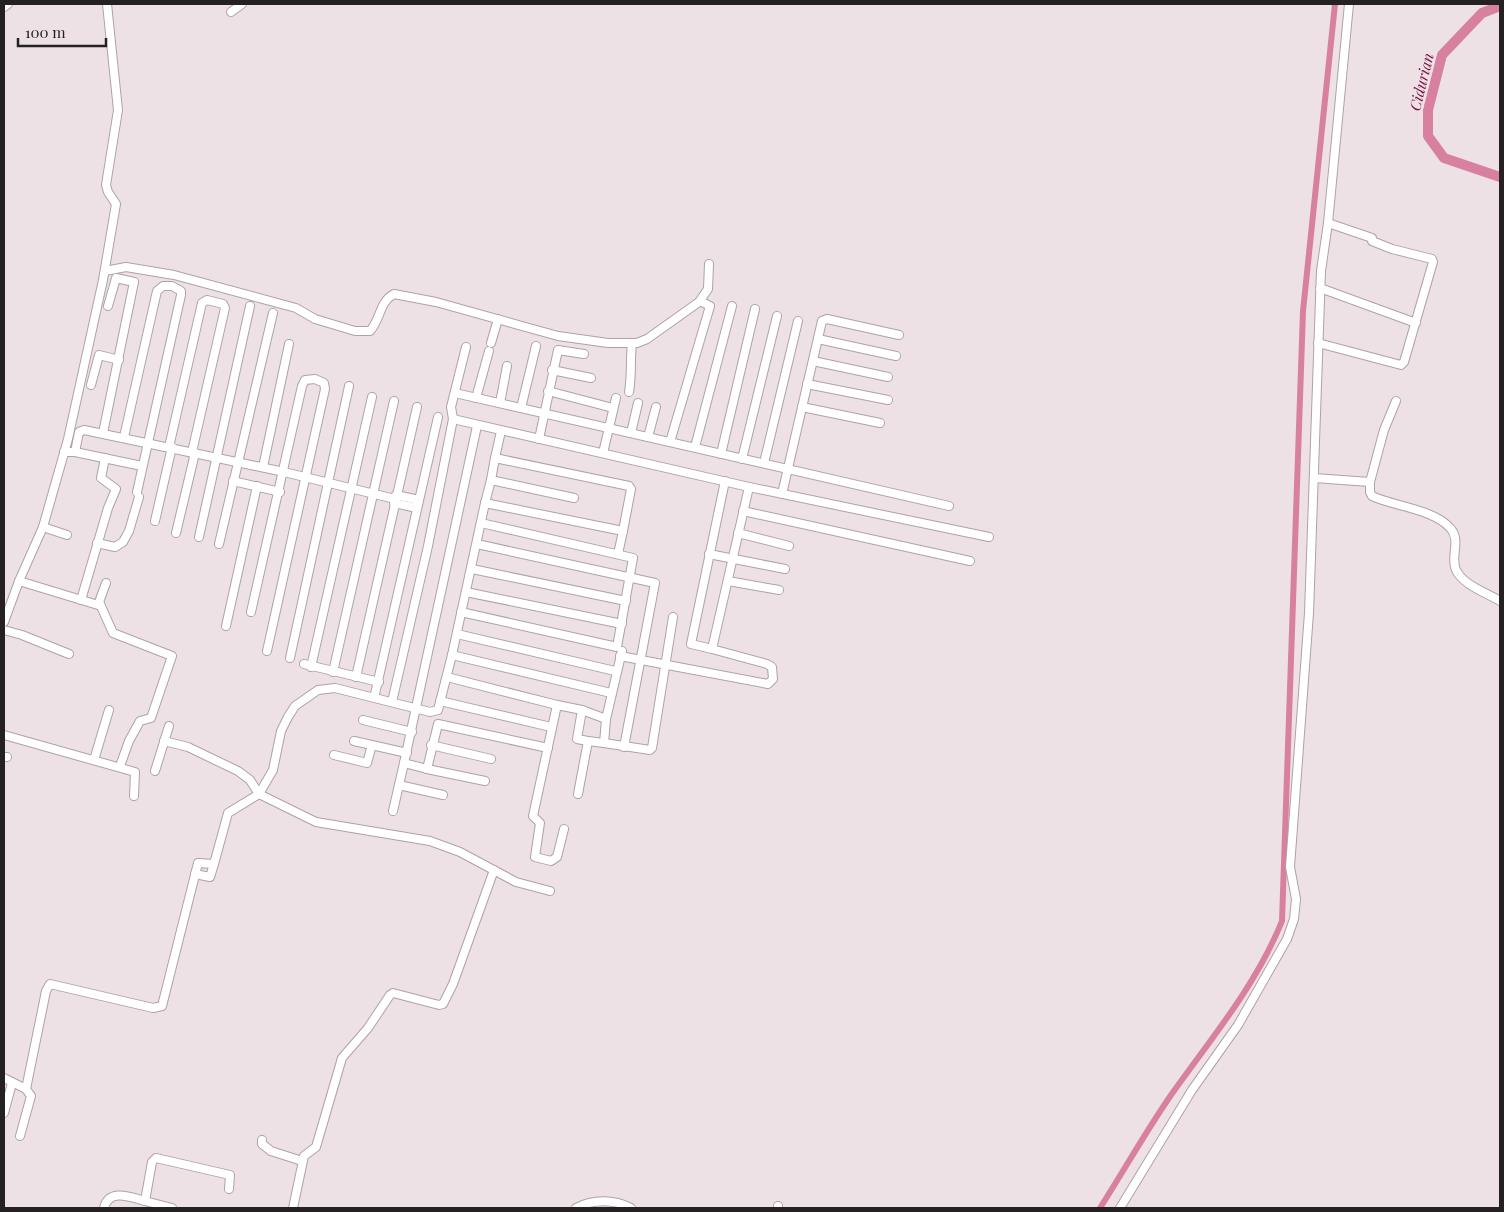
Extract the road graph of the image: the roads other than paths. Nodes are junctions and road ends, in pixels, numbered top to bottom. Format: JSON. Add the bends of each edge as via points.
{"nodes":[{"id":1,"x":8,"y":4,"type":"edge"},
{"id":2,"x":107,"y":4,"type":"edge"},
{"id":3,"x":242,"y":4,"type":"edge"},
{"id":4,"x":1349,"y":4,"type":"edge"},
{"id":5,"x":4,"y":7,"type":"edge"},
{"id":6,"x":231,"y":12,"type":"dead end"},
{"id":7,"x":1328,"y":223,"type":"junction"},
{"id":8,"x":709,"y":264,"type":"dead end"},
{"id":9,"x":105,"y":271,"type":"junction"},
{"id":10,"x":1320,"y":288,"type":"junction"},
{"id":11,"x":700,"y":301,"type":"junction"},
{"id":12,"x":108,"y":306,"type":"dead end"},
{"id":13,"x":250,"y":306,"type":"dead end"},
{"id":14,"x":732,"y":306,"type":"dead end"},
{"id":15,"x":755,"y":309,"type":"dead end"},
{"id":16,"x":273,"y":313,"type":"dead end"},
{"id":17,"x":777,"y":316,"type":"dead end"},
{"id":18,"x":498,"y":318,"type":"junction"},
{"id":19,"x":798,"y":320,"type":"dead end"},
{"id":20,"x":1416,"y":323,"type":"junction"},
{"id":21,"x":899,"y":334,"type":"dead end"},
{"id":22,"x":818,"y":339,"type":"junction"},
{"id":23,"x":492,"y":343,"type":"dead end"},
{"id":24,"x":632,"y":343,"type":"junction"},
{"id":25,"x":1318,"y":343,"type":"junction"},
{"id":26,"x":289,"y":344,"type":"dead end"},
{"id":27,"x":536,"y":346,"type":"dead end"},
{"id":28,"x":466,"y":347,"type":"dead end"},
{"id":29,"x":489,"y":351,"type":"dead end"},
{"id":30,"x":584,"y":354,"type":"dead end"},
{"id":31,"x":896,"y":356,"type":"dead end"},
{"id":32,"x":119,"y":360,"type":"junction"},
{"id":33,"x":813,"y":361,"type":"junction"},
{"id":34,"x":507,"y":366,"type":"dead end"},
{"id":35,"x":552,"y":370,"type":"junction"},
{"id":36,"x":888,"y":377,"type":"dead end"},
{"id":37,"x":591,"y":378,"type":"dead end"},
{"id":38,"x":807,"y":384,"type":"junction"},
{"id":39,"x":91,"y":385,"type":"dead end"},
{"id":40,"x":349,"y":386,"type":"dead end"},
{"id":41,"x":548,"y":391,"type":"junction"},
{"id":42,"x":629,"y":392,"type":"dead end"},
{"id":43,"x":455,"y":393,"type":"junction"},
{"id":44,"x":372,"y":397,"type":"dead end"},
{"id":45,"x":476,"y":398,"type":"junction"},
{"id":46,"x":616,"y":398,"type":"dead end"},
{"id":47,"x":888,"y":400,"type":"dead end"},
{"id":48,"x":394,"y":401,"type":"dead end"},
{"id":49,"x":1396,"y":401,"type":"dead end"},
{"id":50,"x":500,"y":403,"type":"junction"},
{"id":51,"x":638,"y":403,"type":"dead end"},
{"id":52,"x":656,"y":406,"type":"dead end"},
{"id":53,"x":417,"y":407,"type":"dead end"},
{"id":54,"x":802,"y":407,"type":"junction"},
{"id":55,"x":521,"y":408,"type":"junction"},
{"id":56,"x":613,"y":408,"type":"junction"},
{"id":57,"x":543,"y":413,"type":"junction"},
{"id":58,"x":438,"y":417,"type":"dead end"},
{"id":59,"x":453,"y":419,"type":"junction"},
{"id":60,"x":880,"y":423,"type":"dead end"},
{"id":61,"x":477,"y":426,"type":"junction"},
{"id":62,"x":609,"y":428,"type":"junction"},
{"id":63,"x":501,"y":431,"type":"junction"},
{"id":64,"x":103,"y":433,"type":"junction"},
{"id":65,"x":631,"y":433,"type":"junction"},
{"id":66,"x":124,"y":437,"type":"junction"},
{"id":67,"x":648,"y":437,"type":"junction"},
{"id":68,"x":539,"y":439,"type":"junction"},
{"id":69,"x":148,"y":442,"type":"junction"},
{"id":70,"x":670,"y":442,"type":"junction"},
{"id":71,"x":171,"y":447,"type":"junction"},
{"id":72,"x":695,"y":447,"type":"junction"},
{"id":73,"x":64,"y":452,"type":"junction"},
{"id":74,"x":75,"y":452,"type":"junction"},
{"id":75,"x":194,"y":452,"type":"junction"},
{"id":76,"x":603,"y":453,"type":"junction"},
{"id":77,"x":721,"y":454,"type":"junction"},
{"id":78,"x":217,"y":457,"type":"junction"},
{"id":79,"x":105,"y":458,"type":"junction"},
{"id":80,"x":495,"y":458,"type":"junction"},
{"id":81,"x":742,"y":459,"type":"junction"},
{"id":82,"x":238,"y":462,"type":"junction"},
{"id":83,"x":764,"y":463,"type":"junction"},
{"id":84,"x":142,"y":466,"type":"junction"},
{"id":85,"x":263,"y":467,"type":"junction"},
{"id":86,"x":787,"y":469,"type":"junction"},
{"id":87,"x":284,"y":472,"type":"junction"},
{"id":88,"x":306,"y":477,"type":"junction"},
{"id":89,"x":1314,"y":478,"type":"junction"},
{"id":90,"x":491,"y":480,"type":"junction"},
{"id":91,"x":233,"y":481,"type":"junction"},
{"id":92,"x":725,"y":481,"type":"junction"},
{"id":93,"x":327,"y":482,"type":"junction"},
{"id":94,"x":1370,"y":482,"type":"junction"},
{"id":95,"x":257,"y":486,"type":"junction"},
{"id":96,"x":749,"y":487,"type":"junction"},
{"id":97,"x":352,"y":488,"type":"junction"},
{"id":98,"x":280,"y":492,"type":"junction"},
{"id":99,"x":373,"y":493,"type":"junction"},
{"id":100,"x":782,"y":494,"type":"junction"},
{"id":101,"x":574,"y":498,"type":"dead end"},
{"id":102,"x":395,"y":499,"type":"junction"},
{"id":103,"x":418,"y":504,"type":"junction"},
{"id":104,"x":485,"y":504,"type":"junction"},
{"id":105,"x":949,"y":506,"type":"dead end"},
{"id":106,"x":435,"y":508,"type":"junction"},
{"id":107,"x":743,"y":511,"type":"junction"},
{"id":108,"x":155,"y":521,"type":"dead end"},
{"id":109,"x":481,"y":523,"type":"junction"},
{"id":110,"x":43,"y":527,"type":"junction"},
{"id":111,"x":623,"y":531,"type":"junction"},
{"id":112,"x":176,"y":533,"type":"dead end"},
{"id":113,"x":738,"y":533,"type":"junction"},
{"id":114,"x":67,"y":534,"type":"dead end"},
{"id":115,"x":199,"y":537,"type":"dead end"},
{"id":116,"x":989,"y":538,"type":"dead end"},
{"id":117,"x":97,"y":543,"type":"junction"},
{"id":118,"x":219,"y":544,"type":"dead end"},
{"id":119,"x":477,"y":544,"type":"junction"},
{"id":120,"x":789,"y":546,"type":"dead end"},
{"id":121,"x":618,"y":554,"type":"junction"},
{"id":122,"x":709,"y":554,"type":"junction"},
{"id":123,"x":732,"y":559,"type":"junction"},
{"id":124,"x":970,"y":561,"type":"dead end"},
{"id":125,"x":472,"y":569,"type":"junction"},
{"id":126,"x":785,"y":569,"type":"dead end"},
{"id":127,"x":630,"y":576,"type":"junction"},
{"id":128,"x":19,"y":581,"type":"junction"},
{"id":129,"x":728,"y":581,"type":"junction"},
{"id":130,"x":106,"y":583,"type":"dead end"},
{"id":131,"x":779,"y":590,"type":"dead end"},
{"id":132,"x":466,"y":592,"type":"junction"},
{"id":133,"x":81,"y":600,"type":"junction"},
{"id":134,"x":626,"y":601,"type":"junction"},
{"id":135,"x":1500,"y":601,"type":"edge"},
{"id":136,"x":100,"y":604,"type":"junction"},
{"id":137,"x":252,"y":612,"type":"dead end"},
{"id":138,"x":461,"y":612,"type":"junction"},
{"id":139,"x":674,"y":617,"type":"dead end"},
{"id":140,"x":4,"y":622,"type":"edge"},
{"id":141,"x":622,"y":624,"type":"junction"},
{"id":142,"x":226,"y":626,"type":"dead end"},
{"id":143,"x":4,"y":630,"type":"edge"},
{"id":144,"x":457,"y":634,"type":"junction"},
{"id":145,"x":617,"y":647,"type":"junction"},
{"id":146,"x":712,"y":649,"type":"junction"},
{"id":147,"x":267,"y":651,"type":"dead end"},
{"id":148,"x":69,"y":654,"type":"dead end"},
{"id":149,"x":452,"y":655,"type":"junction"},
{"id":150,"x":620,"y":656,"type":"junction"},
{"id":151,"x":290,"y":658,"type":"dead end"},
{"id":152,"x":641,"y":661,"type":"junction"},
{"id":153,"x":664,"y":665,"type":"junction"},
{"id":154,"x":615,"y":671,"type":"junction"},
{"id":155,"x":333,"y":672,"type":"junction"},
{"id":156,"x":356,"y":677,"type":"junction"},
{"id":157,"x":446,"y":678,"type":"junction"},
{"id":158,"x":379,"y":682,"type":"junction"},
{"id":159,"x":611,"y":693,"type":"junction"},
{"id":160,"x":375,"y":694,"type":"dead end"},
{"id":161,"x":440,"y":701,"type":"junction"},
{"id":162,"x":392,"y":702,"type":"junction"},
{"id":163,"x":557,"y":705,"type":"junction"},
{"id":164,"x":417,"y":708,"type":"junction"},
{"id":165,"x":109,"y":710,"type":"dead end"},
{"id":166,"x":582,"y":710,"type":"junction"},
{"id":167,"x":606,"y":719,"type":"junction"},
{"id":168,"x":363,"y":720,"type":"dead end"},
{"id":169,"x":169,"y":726,"type":"dead end"},
{"id":170,"x":551,"y":727,"type":"junction"},
{"id":171,"x":412,"y":732,"type":"junction"},
{"id":172,"x":4,"y":735,"type":"edge"},
{"id":173,"x":164,"y":741,"type":"junction"},
{"id":174,"x":354,"y":741,"type":"dead end"},
{"id":175,"x":588,"y":741,"type":"junction"},
{"id":176,"x":604,"y":743,"type":"junction"},
{"id":177,"x":372,"y":745,"type":"junction"},
{"id":178,"x":431,"y":745,"type":"junction"},
{"id":179,"x":624,"y":747,"type":"junction"},
{"id":180,"x":548,"y":748,"type":"junction"},
{"id":181,"x":407,"y":753,"type":"junction"},
{"id":182,"x":334,"y":755,"type":"dead end"},
{"id":183,"x":491,"y":759,"type":"dead end"},
{"id":184,"x":94,"y":760,"type":"junction"},
{"id":185,"x":404,"y":764,"type":"junction"},
{"id":186,"x":120,"y":766,"type":"junction"},
{"id":187,"x":426,"y":769,"type":"junction"},
{"id":188,"x":154,"y":771,"type":"dead end"},
{"id":189,"x":485,"y":781,"type":"dead end"},
{"id":190,"x":399,"y":785,"type":"junction"},
{"id":191,"x":259,"y":794,"type":"junction"},
{"id":192,"x":578,"y":794,"type":"dead end"},
{"id":193,"x":443,"y":795,"type":"dead end"},
{"id":194,"x":134,"y":796,"type":"dead end"},
{"id":195,"x":393,"y":811,"type":"dead end"},
{"id":196,"x":564,"y":829,"type":"dead end"},
{"id":197,"x":214,"y":864,"type":"junction"},
{"id":198,"x":494,"y":870,"type":"junction"},
{"id":199,"x":195,"y":874,"type":"junction"},
{"id":200,"x":550,"y":891,"type":"dead end"},
{"id":201,"x":4,"y":1078,"type":"edge"},
{"id":202,"x":12,"y":1083,"type":"junction"},
{"id":203,"x":26,"y":1088,"type":"junction"},
{"id":204,"x":4,"y":1113,"type":"edge"},
{"id":205,"x":20,"y":1136,"type":"dead end"},
{"id":206,"x":262,"y":1140,"type":"dead end"},
{"id":207,"x":302,"y":1161,"type":"junction"},
{"id":208,"x":229,"y":1189,"type":"dead end"},
{"id":209,"x":144,"y":1200,"type":"junction"},
{"id":210,"x":104,"y":1208,"type":"edge"},
{"id":211,"x":172,"y":1208,"type":"edge"},
{"id":212,"x":293,"y":1208,"type":"edge"},
{"id":213,"x":576,"y":1208,"type":"edge"},
{"id":214,"x":631,"y":1208,"type":"edge"},
{"id":215,"x":1120,"y":1208,"type":"edge"}],
"edges":[{"from":1,"to":5,"type":"street"},
{"from":2,"to":9,"type":"street","via":[[118,110],[106,185],[116,204]]},
{"from":3,"to":6,"type":"street"},
{"from":4,"to":7,"type":"street"},
{"from":7,"to":10,"type":"street"},
{"from":7,"to":20,"type":"street","via":[[1372,238],[1372,241],[1392,249],[1432,259],[1432,271]]},
{"from":8,"to":11,"type":"street","via":[[708,289]]},
{"from":9,"to":18,"type":"street","via":[[126,267],[174,276],[296,308],[315,319],[355,331],[370,330],[375,326],[384,302],[394,294]]},
{"from":9,"to":73,"type":"street"},
{"from":10,"to":20,"type":"street"},
{"from":10,"to":25,"type":"street"},
{"from":11,"to":24,"type":"street","via":[[647,339]]},
{"from":11,"to":70,"type":"street","via":[[710,306]]},
{"from":12,"to":32,"type":"street","via":[[115,279],[134,282]]},
{"from":13,"to":78,"type":"street"},
{"from":14,"to":72,"type":"street"},
{"from":15,"to":77,"type":"street"},
{"from":16,"to":82,"type":"street"},
{"from":17,"to":81,"type":"street"},
{"from":18,"to":23,"type":"street"},
{"from":18,"to":24,"type":"street","via":[[558,336]]},
{"from":19,"to":83,"type":"street"},
{"from":20,"to":25,"type":"street","via":[[1401,366]]},
{"from":21,"to":22,"type":"street","via":[[827,319],[820,324]]},
{"from":22,"to":31,"type":"street"},
{"from":22,"to":33,"type":"street"},
{"from":24,"to":42,"type":"street"},
{"from":25,"to":89,"type":"street"},
{"from":26,"to":85,"type":"street"},
{"from":27,"to":55,"type":"street"},
{"from":28,"to":43,"type":"street"},
{"from":29,"to":45,"type":"street"},
{"from":30,"to":35,"type":"street","via":[[559,349]]},
{"from":32,"to":39,"type":"street","via":[[98,355]]},
{"from":32,"to":64,"type":"street"},
{"from":33,"to":36,"type":"street"},
{"from":33,"to":38,"type":"street"},
{"from":34,"to":50,"type":"street"},
{"from":35,"to":37,"type":"street"},
{"from":35,"to":41,"type":"street"},
{"from":38,"to":47,"type":"street"},
{"from":38,"to":54,"type":"street"},
{"from":40,"to":93,"type":"street"},
{"from":41,"to":56,"type":"street"},
{"from":41,"to":57,"type":"street"},
{"from":43,"to":45,"type":"street"},
{"from":43,"to":59,"type":"street","via":[[451,407]]},
{"from":44,"to":97,"type":"street"},
{"from":45,"to":50,"type":"street"},
{"from":46,"to":56,"type":"street"},
{"from":48,"to":99,"type":"street"},
{"from":49,"to":94,"type":"street","via":[[1384,430]]},
{"from":50,"to":55,"type":"street"},
{"from":51,"to":65,"type":"street"},
{"from":52,"to":67,"type":"street"},
{"from":53,"to":102,"type":"street"},
{"from":54,"to":60,"type":"street"},
{"from":54,"to":86,"type":"street"},
{"from":55,"to":57,"type":"street"},
{"from":56,"to":62,"type":"street"},
{"from":57,"to":62,"type":"street"},
{"from":57,"to":68,"type":"street"},
{"from":58,"to":103,"type":"street"},
{"from":59,"to":61,"type":"street"},
{"from":59,"to":106,"type":"street"},
{"from":61,"to":63,"type":"street"},
{"from":61,"to":164,"type":"street"},
{"from":62,"to":65,"type":"street"},
{"from":62,"to":76,"type":"street"},
{"from":63,"to":68,"type":"street"},
{"from":63,"to":80,"type":"street"},
{"from":64,"to":66,"type":"street"},
{"from":64,"to":74,"type":"street","via":[[81,430]]},
{"from":65,"to":67,"type":"street"},
{"from":66,"to":69,"type":"street"},
{"from":66,"to":69,"type":"street","via":[[157,291],[163,286],[172,286],[181,295]]},
{"from":67,"to":70,"type":"street"},
{"from":68,"to":76,"type":"street"},
{"from":69,"to":71,"type":"street"},
{"from":69,"to":84,"type":"street"},
{"from":70,"to":72,"type":"street"},
{"from":71,"to":75,"type":"street"},
{"from":71,"to":75,"type":"street","via":[[202,303],[213,301],[225,308]]},
{"from":71,"to":108,"type":"street"},
{"from":72,"to":77,"type":"street"},
{"from":73,"to":74,"type":"street"},
{"from":73,"to":110,"type":"street"},
{"from":74,"to":79,"type":"street"},
{"from":75,"to":78,"type":"street"},
{"from":75,"to":112,"type":"street"},
{"from":76,"to":92,"type":"street"},
{"from":77,"to":81,"type":"street"},
{"from":78,"to":82,"type":"street"},
{"from":78,"to":115,"type":"street"},
{"from":79,"to":84,"type":"street"},
{"from":79,"to":117,"type":"street","via":[[101,478],[116,490]]},
{"from":80,"to":90,"type":"street"},
{"from":80,"to":111,"type":"street","via":[[630,487],[629,510]]},
{"from":81,"to":83,"type":"street"},
{"from":82,"to":85,"type":"street"},
{"from":82,"to":91,"type":"street"},
{"from":83,"to":86,"type":"street"},
{"from":84,"to":117,"type":"street","via":[[138,495],[123,542],[115,547]]},
{"from":85,"to":87,"type":"street"},
{"from":86,"to":100,"type":"street"},
{"from":86,"to":105,"type":"street"},
{"from":87,"to":88,"type":"street"},
{"from":87,"to":88,"type":"street","via":[[303,383],[309,378],[316,379],[324,383],[326,389]]},
{"from":87,"to":98,"type":"street"},
{"from":88,"to":93,"type":"street"},
{"from":88,"to":147,"type":"street"},
{"from":89,"to":94,"type":"street"},
{"from":89,"to":215,"type":"street","via":[[1309,613],[1290,867],[1296,899],[1294,919],[1287,939],[1238,1025],[1192,1090]]},
{"from":90,"to":101,"type":"street"},
{"from":90,"to":104,"type":"street"},
{"from":91,"to":95,"type":"street"},
{"from":91,"to":118,"type":"street"},
{"from":92,"to":96,"type":"street"},
{"from":92,"to":122,"type":"street"},
{"from":93,"to":97,"type":"street"},
{"from":93,"to":151,"type":"street"},
{"from":94,"to":135,"type":"street","via":[[1372,496],[1410,507],[1451,529],[1456,544],[1454,563],[1459,575]]},
{"from":95,"to":98,"type":"street"},
{"from":95,"to":142,"type":"street"},
{"from":96,"to":100,"type":"street"},
{"from":96,"to":107,"type":"street"},
{"from":97,"to":99,"type":"street"},
{"from":97,"to":155,"type":"street","via":[[308,666]]},
{"from":98,"to":137,"type":"street"},
{"from":99,"to":102,"type":"street"},
{"from":99,"to":155,"type":"street"},
{"from":100,"to":116,"type":"street"},
{"from":102,"to":103,"type":"street"},
{"from":102,"to":156,"type":"street"},
{"from":103,"to":106,"type":"street"},
{"from":103,"to":158,"type":"street"},
{"from":104,"to":109,"type":"street"},
{"from":104,"to":111,"type":"street"},
{"from":106,"to":162,"type":"street"},
{"from":107,"to":113,"type":"street"},
{"from":107,"to":124,"type":"street"},
{"from":109,"to":119,"type":"street"},
{"from":109,"to":121,"type":"street"},
{"from":110,"to":114,"type":"street"},
{"from":110,"to":128,"type":"street"},
{"from":111,"to":121,"type":"street"},
{"from":113,"to":120,"type":"street"},
{"from":113,"to":123,"type":"street"},
{"from":117,"to":133,"type":"street"},
{"from":119,"to":125,"type":"street"},
{"from":119,"to":127,"type":"street"},
{"from":121,"to":127,"type":"street","via":[[633,558]]},
{"from":122,"to":123,"type":"street"},
{"from":122,"to":146,"type":"street","via":[[691,644]]},
{"from":123,"to":126,"type":"street"},
{"from":123,"to":129,"type":"street"},
{"from":125,"to":132,"type":"street"},
{"from":125,"to":134,"type":"street"},
{"from":127,"to":134,"type":"street"},
{"from":127,"to":152,"type":"street","via":[[655,584]]},
{"from":128,"to":133,"type":"street"},
{"from":128,"to":140,"type":"street"},
{"from":129,"to":131,"type":"street"},
{"from":129,"to":146,"type":"street"},
{"from":130,"to":136,"type":"street"},
{"from":132,"to":138,"type":"street"},
{"from":132,"to":141,"type":"street"},
{"from":133,"to":136,"type":"street"},
{"from":134,"to":141,"type":"street"},
{"from":136,"to":186,"type":"street","via":[[113,633],[172,656],[151,718],[140,721]]},
{"from":138,"to":144,"type":"street"},
{"from":138,"to":145,"type":"street"},
{"from":139,"to":153,"type":"street"},
{"from":141,"to":145,"type":"street"},
{"from":143,"to":148,"type":"street"},
{"from":144,"to":149,"type":"street"},
{"from":144,"to":154,"type":"street"},
{"from":145,"to":150,"type":"street","via":[[622,651]]},
{"from":146,"to":153,"type":"street","via":[[767,664],[772,668],[773,679],[768,684]]},
{"from":149,"to":157,"type":"street"},
{"from":149,"to":159,"type":"street"},
{"from":150,"to":152,"type":"street"},
{"from":150,"to":154,"type":"street"},
{"from":152,"to":153,"type":"street"},
{"from":152,"to":179,"type":"street"},
{"from":153,"to":179,"type":"street","via":[[652,748]]},
{"from":154,"to":159,"type":"street"},
{"from":155,"to":156,"type":"street"},
{"from":156,"to":158,"type":"street"},
{"from":157,"to":161,"type":"street"},
{"from":157,"to":163,"type":"street"},
{"from":158,"to":160,"type":"street"},
{"from":159,"to":167,"type":"street"},
{"from":161,"to":164,"type":"street","via":[[438,710],[434,712]]},
{"from":161,"to":170,"type":"street"},
{"from":162,"to":164,"type":"street"},
{"from":162,"to":191,"type":"street","via":[[335,688],[318,690],[301,700],[281,731],[273,770]]},
{"from":163,"to":166,"type":"street"},
{"from":163,"to":170,"type":"street"},
{"from":164,"to":171,"type":"street"},
{"from":165,"to":184,"type":"street"},
{"from":166,"to":167,"type":"street"},
{"from":166,"to":175,"type":"street","via":[[577,739]]},
{"from":167,"to":176,"type":"street"},
{"from":168,"to":171,"type":"street"},
{"from":169,"to":173,"type":"street"},
{"from":170,"to":180,"type":"street"},
{"from":171,"to":181,"type":"street"},
{"from":172,"to":184,"type":"street"},
{"from":173,"to":188,"type":"street"},
{"from":173,"to":191,"type":"street","via":[[188,747],[238,771],[250,780]]},
{"from":174,"to":177,"type":"street"},
{"from":175,"to":176,"type":"street"},
{"from":175,"to":192,"type":"street"},
{"from":176,"to":179,"type":"street"},
{"from":177,"to":181,"type":"street"},
{"from":177,"to":182,"type":"street","via":[[368,763]]},
{"from":178,"to":180,"type":"street","via":[[437,726],[441,724]]},
{"from":178,"to":183,"type":"street"},
{"from":178,"to":187,"type":"street"},
{"from":180,"to":196,"type":"street","via":[[533,816],[540,823],[535,858],[550,861],[557,857]]},
{"from":181,"to":185,"type":"street"},
{"from":184,"to":186,"type":"street"},
{"from":185,"to":187,"type":"street"},
{"from":185,"to":190,"type":"street"},
{"from":186,"to":194,"type":"street","via":[[136,773]]},
{"from":187,"to":189,"type":"street"},
{"from":190,"to":193,"type":"street"},
{"from":190,"to":195,"type":"street"},
{"from":191,"to":197,"type":"street","via":[[228,813]]},
{"from":191,"to":198,"type":"street","via":[[316,822],[430,841]]},
{"from":197,"to":199,"type":"street","via":[[198,862]]},
{"from":197,"to":199,"type":"street","via":[[210,877]]},
{"from":198,"to":200,"type":"street","via":[[516,882]]},
{"from":198,"to":207,"type":"street","via":[[443,1004],[393,993],[387,996],[368,1028],[342,1058],[316,1147]]},
{"from":199,"to":203,"type":"street","via":[[162,1006],[153,1008],[50,984]]},
{"from":201,"to":202,"type":"street"},
{"from":202,"to":203,"type":"street"},
{"from":202,"to":204,"type":"street"},
{"from":203,"to":205,"type":"street","via":[[31,1096]]},
{"from":206,"to":207,"type":"street","via":[[262,1144],[271,1151]]},
{"from":207,"to":212,"type":"street"},
{"from":208,"to":209,"type":"street","via":[[230,1176],[156,1158],[152,1162]]},
{"from":209,"to":210,"type":"street","via":[[118,1194]]},
{"from":209,"to":211,"type":"street"},
{"from":213,"to":214,"type":"street","via":[[605,1200]]}]}
